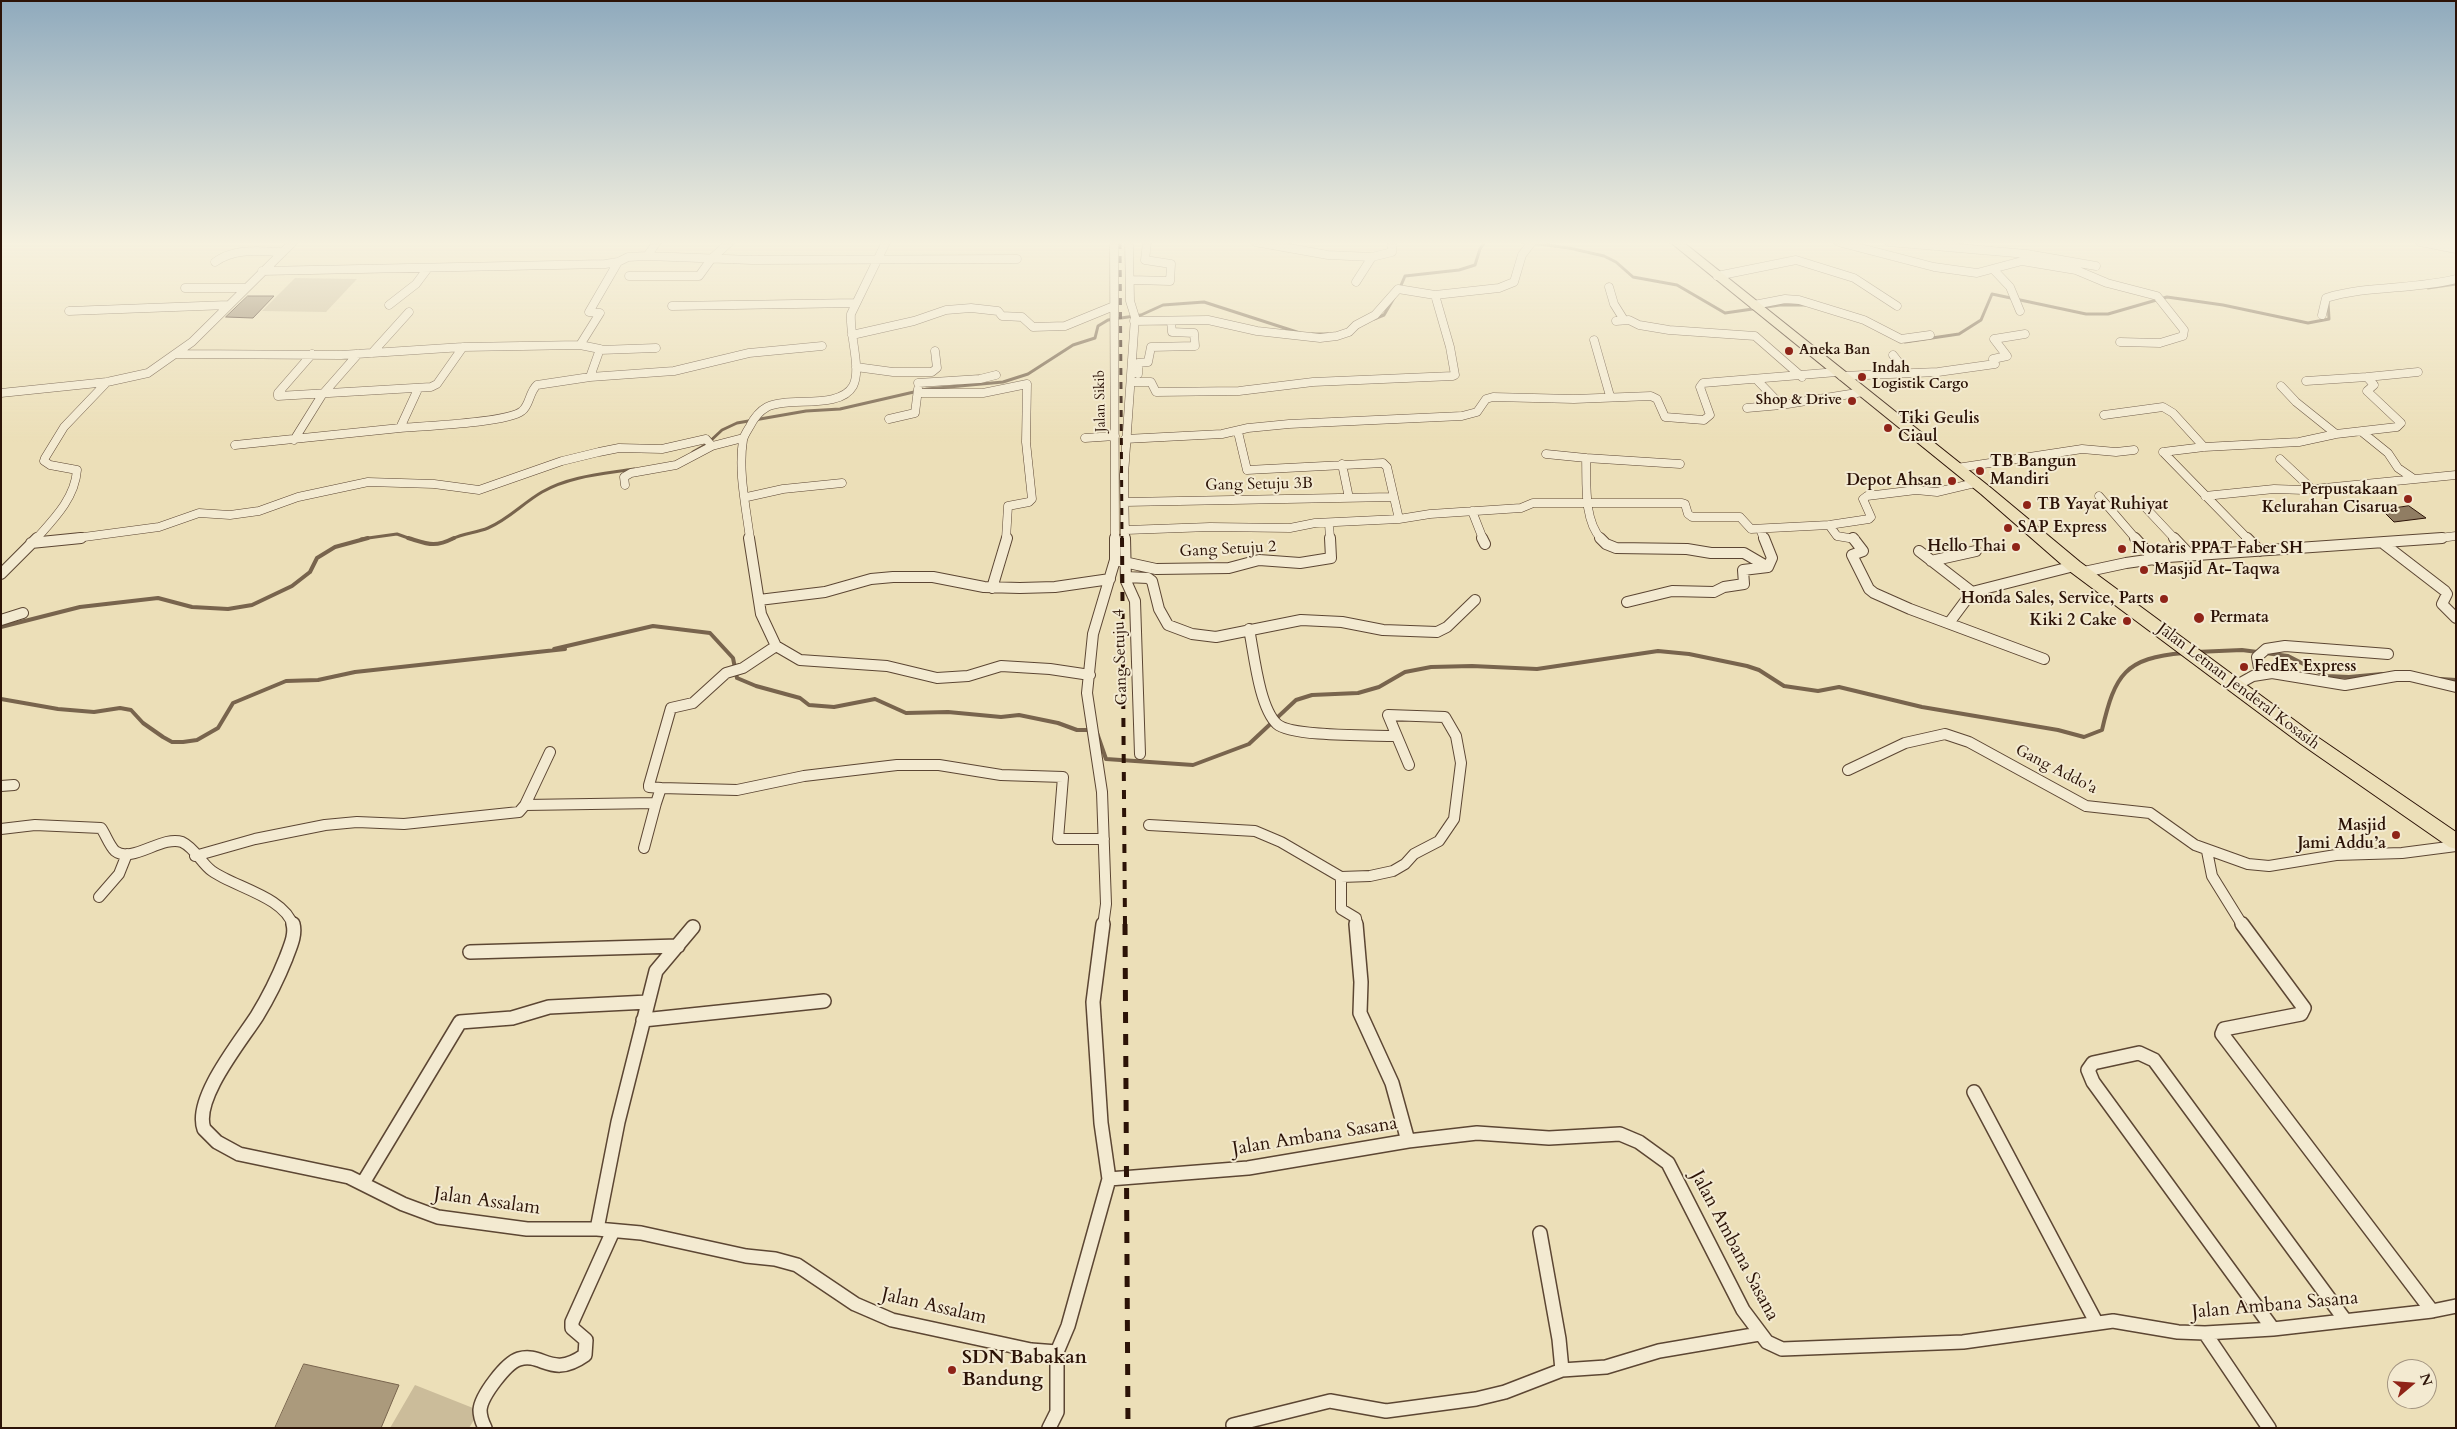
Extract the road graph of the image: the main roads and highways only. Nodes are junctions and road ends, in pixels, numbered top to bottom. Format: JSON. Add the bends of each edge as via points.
{"nodes":[{"id":1,"x":1759,"y":309,"type":"edge"},
{"id":2,"x":2456,"y":842,"type":"edge"}],
"edges":[{"from":1,"to":2,"type":"highway","name":"Jalan Letnan Jenderal Kosasih","via":[[2079,569],[2235,686]]}]}
